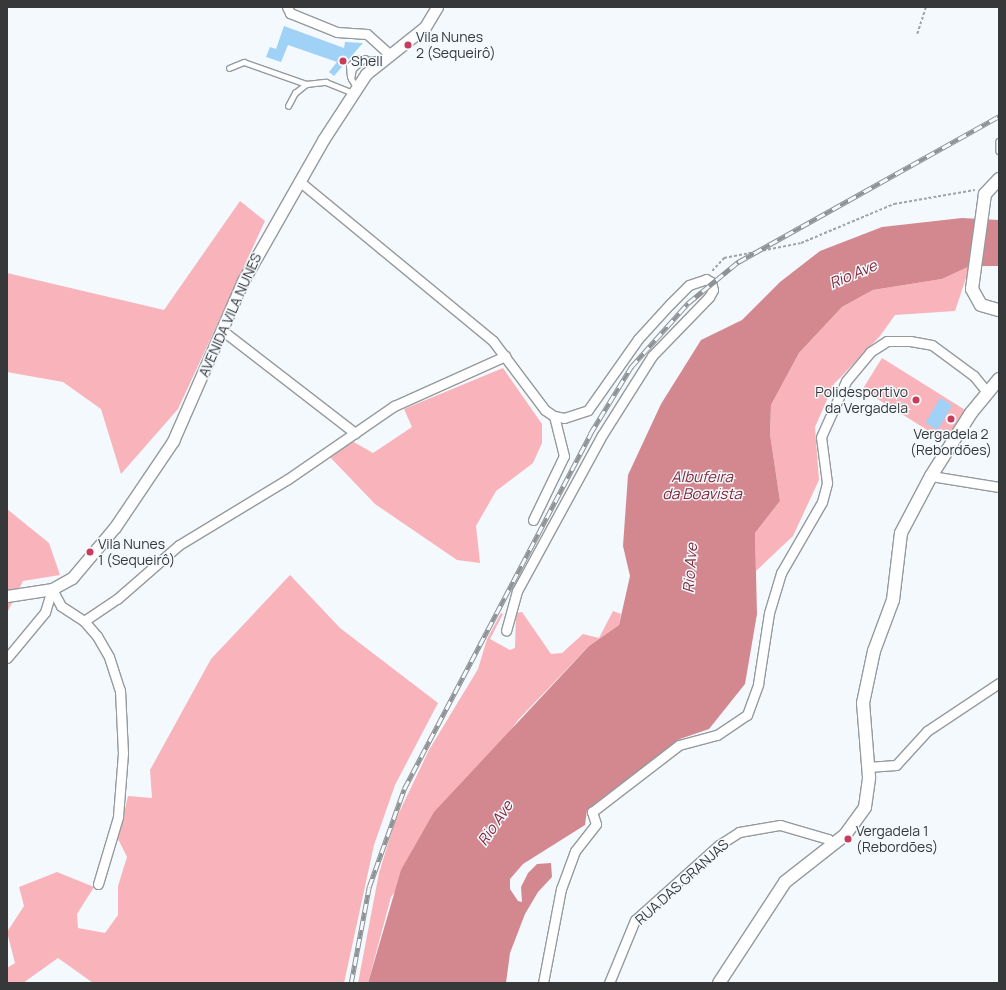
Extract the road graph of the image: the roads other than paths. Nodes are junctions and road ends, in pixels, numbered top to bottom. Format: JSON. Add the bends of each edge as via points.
{"nodes":[{"id":1,"x":287,"y":7,"type":"edge"},
{"id":2,"x":437,"y":7,"type":"edge"},
{"id":3,"x":386,"y":56,"type":"junction"},
{"id":4,"x":229,"y":68,"type":"dead end"},
{"id":5,"x":306,"y":84,"type":"junction"},
{"id":6,"x":353,"y":86,"type":"junction"},
{"id":7,"x":288,"y":106,"type":"dead end"},
{"id":8,"x":999,"y":141,"type":"edge"},
{"id":9,"x":999,"y":151,"type":"edge"},
{"id":10,"x":999,"y":179,"type":"edge"},
{"id":11,"x":299,"y":182,"type":"junction"},
{"id":12,"x":999,"y":310,"type":"edge"},
{"id":13,"x":223,"y":331,"type":"junction"},
{"id":14,"x":505,"y":356,"type":"junction"},
{"id":15,"x":999,"y":379,"type":"edge"},
{"id":16,"x":987,"y":392,"type":"junction"},
{"id":17,"x":554,"y":416,"type":"junction"},
{"id":18,"x":355,"y":433,"type":"junction"},
{"id":19,"x":931,"y":476,"type":"junction"},
{"id":20,"x":999,"y":487,"type":"edge"},
{"id":21,"x":533,"y":520,"type":"dead end"},
{"id":22,"x":52,"y":589,"type":"junction"},
{"id":23,"x":7,"y":596,"type":"edge"},
{"id":24,"x":84,"y":621,"type":"junction"},
{"id":25,"x":506,"y":630,"type":"dead end"},
{"id":26,"x":7,"y":658,"type":"edge"},
{"id":27,"x":999,"y":683,"type":"edge"},
{"id":28,"x":868,"y":767,"type":"junction"},
{"id":29,"x":834,"y":844,"type":"junction"},
{"id":30,"x":98,"y":884,"type":"dead end"},
{"id":31,"x":543,"y":983,"type":"edge"},
{"id":32,"x":609,"y":983,"type":"edge"},
{"id":33,"x":719,"y":983,"type":"edge"}],
"edges":[{"from":1,"to":3,"type":"street","via":[[290,13],[337,32],[367,34]]},
{"from":2,"to":3,"type":"street","name":"AVENIDA VILA NUNES","via":[[425,27]]},
{"from":3,"to":6,"type":"street","name":"AVENIDA VILA NUNES"},
{"from":3,"to":6,"type":"lane","via":[[369,58],[353,69]]},
{"from":4,"to":5,"type":"lane","via":[[244,62]]},
{"from":5,"to":6,"type":"lane","via":[[326,82]]},
{"from":5,"to":7,"type":"lane","via":[[295,93]]},
{"from":6,"to":11,"type":"street","name":"AVENIDA VILA NUNES"},
{"from":8,"to":9,"type":"lane"},
{"from":10,"to":12,"type":"main road","via":[[989,187],[983,211],[972,289],[976,300]]},
{"from":11,"to":13,"type":"street","name":"AVENIDA VILA NUNES","via":[[261,244]]},
{"from":11,"to":14,"type":"street","via":[[493,341]]},
{"from":13,"to":18,"type":"street"},
{"from":13,"to":22,"type":"street","name":"AVENIDA VILA NUNES","via":[[173,441],[94,555],[72,578]]},
{"from":14,"to":17,"type":"street","via":[[545,410]]},
{"from":14,"to":18,"type":"street","via":[[394,406]]},
{"from":15,"to":16,"type":"main road"},
{"from":16,"to":19,"type":"main road"},
{"from":16,"to":31,"type":"street","via":[[974,376],[932,345],[887,341],[856,368],[831,408],[821,437],[827,483],[822,502],[781,573],[769,613],[758,684],[747,714],[717,735],[679,745],[592,812],[596,824],[575,851],[561,889]]},
{"from":17,"to":21,"type":"street","via":[[564,456]]},
{"from":17,"to":25,"type":"street","via":[[564,418],[588,410],[638,339],[689,284],[699,279],[711,282],[713,290],[709,297],[652,356],[602,435],[517,591]]},
{"from":18,"to":24,"type":"street","via":[[179,545],[117,599]]},
{"from":19,"to":20,"type":"street"},
{"from":19,"to":28,"type":"main road","via":[[901,533],[893,600],[870,666],[862,711]]},
{"from":22,"to":23,"type":"street","name":"AVENIDA VILA NUNES"},
{"from":22,"to":24,"type":"street","via":[[61,606]]},
{"from":22,"to":26,"type":"street","via":[[45,612]]},
{"from":24,"to":30,"type":"street","via":[[109,657],[120,690],[123,753],[118,818]]},
{"from":27,"to":28,"type":"street","via":[[927,732],[896,765]]},
{"from":28,"to":29,"type":"main road","via":[[865,807],[854,825]]},
{"from":29,"to":32,"type":"street","name":"RUA DAS GRANJAS","via":[[828,839],[780,825],[739,832],[719,844],[635,920]]},
{"from":29,"to":33,"type":"main road","via":[[790,876],[779,889]]}]}
